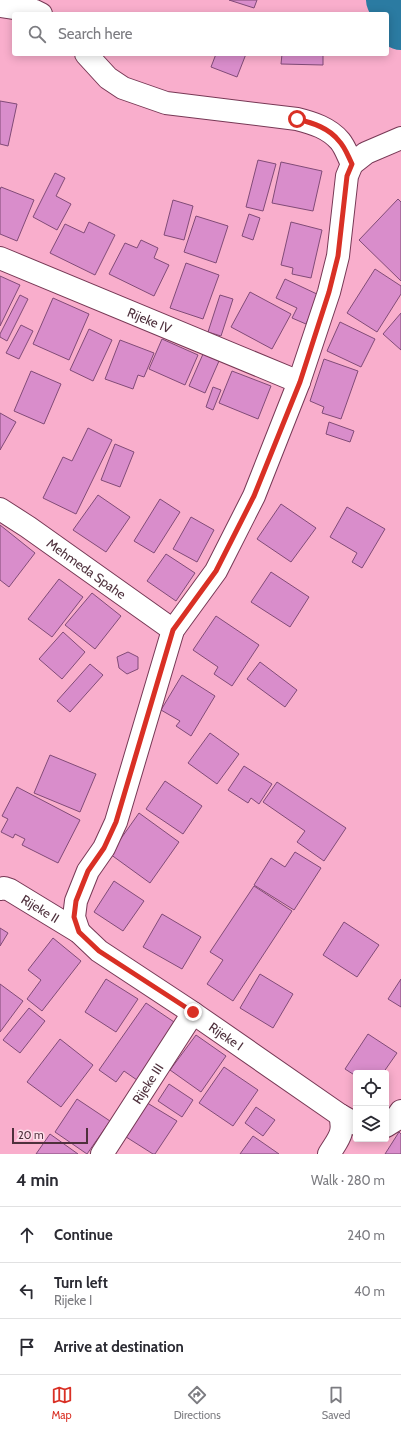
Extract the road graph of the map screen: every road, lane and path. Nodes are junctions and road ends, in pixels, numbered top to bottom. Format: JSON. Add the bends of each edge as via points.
{"nodes":[{"id":1,"x":0,"y":6,"type":"edge"},
{"id":2,"x":37,"y":12,"type":"edge"},
{"id":3,"x":88,"y":56,"type":"edge"},
{"id":4,"x":401,"y":138,"type":"edge"},
{"id":5,"x":359,"y":158,"type":"junction"},
{"id":6,"x":0,"y":258,"type":"edge"},
{"id":7,"x":300,"y":382,"type":"junction"},
{"id":8,"x":0,"y":509,"type":"edge"},
{"id":9,"x":173,"y":630,"type":"junction"},
{"id":10,"x":0,"y":890,"type":"edge"},
{"id":11,"x":79,"y":932,"type":"junction"},
{"id":12,"x":193,"y":1012,"type":"junction"},
{"id":13,"x":401,"y":1111,"type":"edge"},
{"id":14,"x":348,"y":1120,"type":"edge"},
{"id":15,"x":389,"y":1124,"type":"edge"},
{"id":16,"x":102,"y":1154,"type":"edge"},
{"id":17,"x":329,"y":1154,"type":"edge"}],
"edges":[{"from":1,"to":2,"type":"street"},
{"from":3,"to":5,"type":"street","via":[[108,78],[123,88],[166,103],[297,119],[315,124],[329,131]]},
{"from":4,"to":5,"type":"street"},
{"from":5,"to":7,"type":"street","via":[[347,176],[338,256]]},
{"from":6,"to":7,"type":"street","name":"Rijeke IV"},
{"from":7,"to":9,"type":"street","via":[[254,496],[220,564]]},
{"from":8,"to":9,"type":"street","name":"Mehmeda Spahe"},
{"from":9,"to":11,"type":"street","via":[[116,822],[104,848],[88,871],[76,901],[74,917]]},
{"from":10,"to":11,"type":"street","name":"Rijeke II","via":[[10,890]]},
{"from":11,"to":12,"type":"street","name":"Rijeke I","via":[[99,951]]},
{"from":12,"to":14,"type":"street","name":"Rijeke I"},
{"from":12,"to":16,"type":"street","name":"Rijeke III"},
{"from":13,"to":15,"type":"street"},
{"from":14,"to":17,"type":"street"}]}
